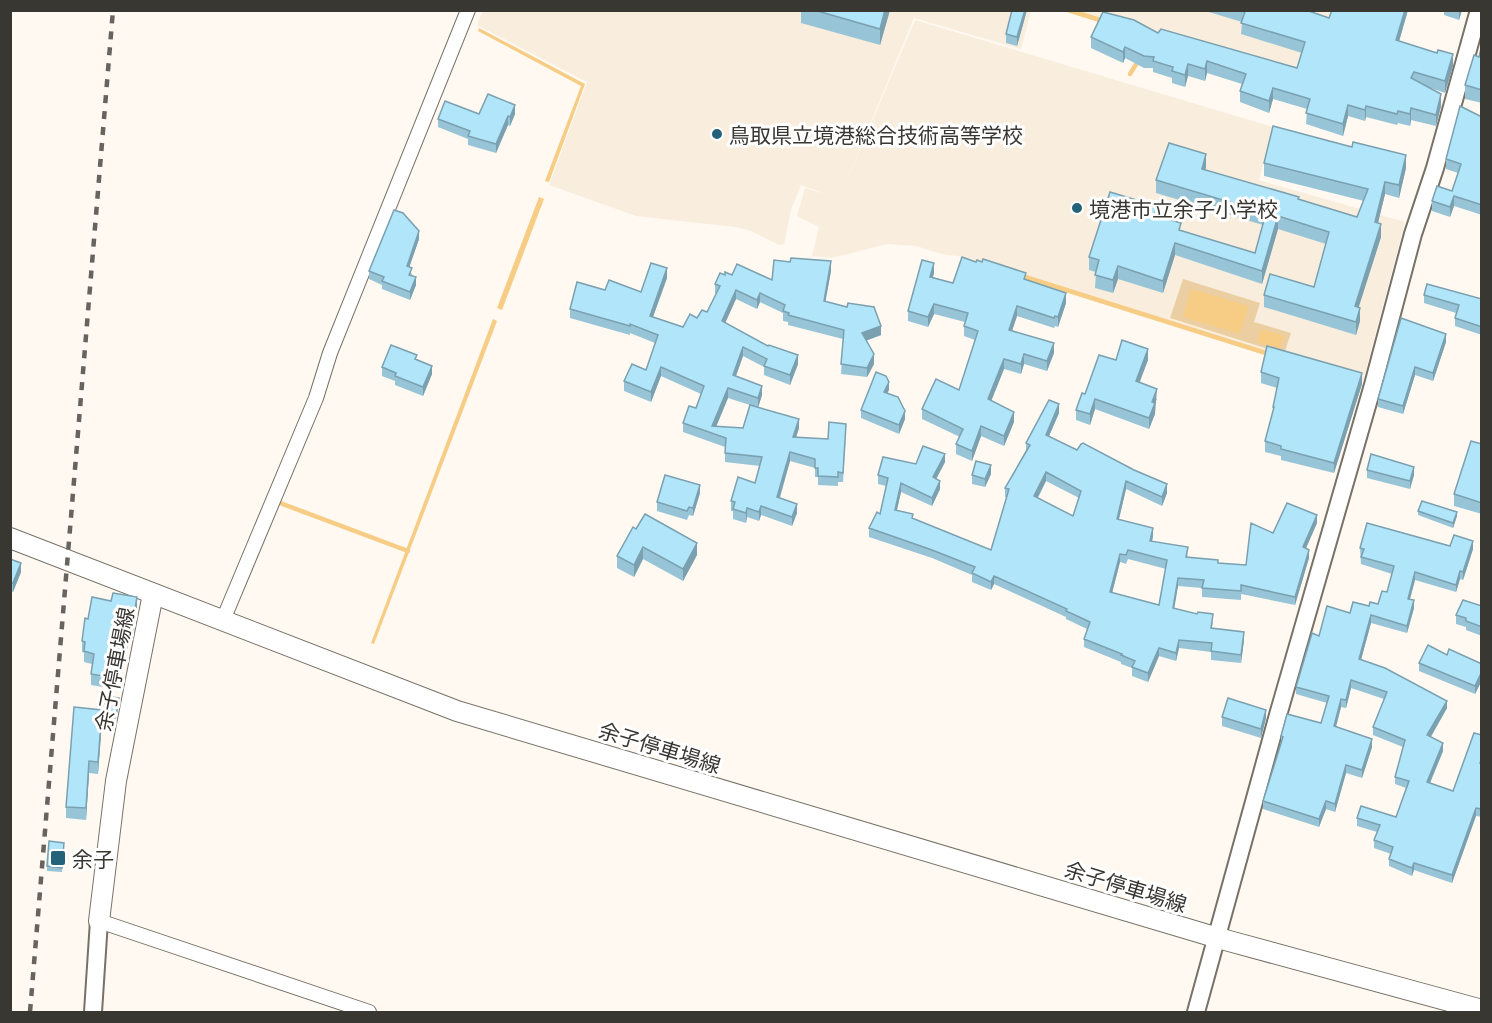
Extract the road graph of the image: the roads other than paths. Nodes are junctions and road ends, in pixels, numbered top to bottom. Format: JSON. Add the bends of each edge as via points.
{"nodes":[{"id":1,"x":468,"y":10,"type":"edge"},
{"id":2,"x":1479,"y":10,"type":"edge"},
{"id":3,"x":10,"y":538,"type":"edge"},
{"id":4,"x":153,"y":594,"type":"junction"},
{"id":5,"x":223,"y":620,"type":"junction"},
{"id":6,"x":99,"y":921,"type":"junction"},
{"id":7,"x":1218,"y":938,"type":"junction"},
{"id":8,"x":1482,"y":1010,"type":"edge"},
{"id":9,"x":93,"y":1012,"type":"edge"},
{"id":10,"x":369,"y":1012,"type":"edge"},
{"id":11,"x":1196,"y":1012,"type":"edge"}],
"edges":[{"from":1,"to":5,"type":"street","via":[[330,353],[316,398]]},
{"from":2,"to":7,"type":"street"},
{"from":3,"to":4,"type":"main road"},
{"from":4,"to":5,"type":"main road","name":"余子停車場線"},
{"from":4,"to":6,"type":"main road","name":"余子停車場線","via":[[116,781]]},
{"from":5,"to":7,"type":"main road","name":"余子停車場線","via":[[457,711]]},
{"from":6,"to":9,"type":"street"},
{"from":6,"to":10,"type":"street"},
{"from":7,"to":8,"type":"main road","name":"余子停車場線"},
{"from":7,"to":11,"type":"street"}]}
